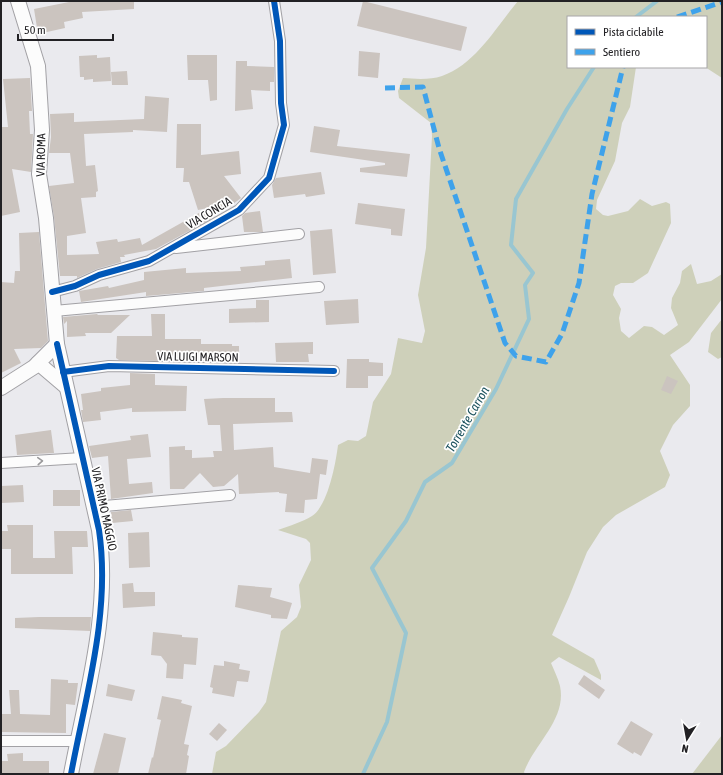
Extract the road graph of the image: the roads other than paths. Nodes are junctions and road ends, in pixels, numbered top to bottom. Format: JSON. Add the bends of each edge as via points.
{"nodes":[{"id":1,"x":18,"y":1,"type":"edge"},
{"id":2,"x":274,"y":1,"type":"edge"},
{"id":3,"x":299,"y":234,"type":"dead end"},
{"id":4,"x":172,"y":248,"type":"junction"},
{"id":5,"x":319,"y":287,"type":"dead end"},
{"id":6,"x":52,"y":292,"type":"junction"},
{"id":7,"x":54,"y":311,"type":"junction"},
{"id":8,"x":57,"y":344,"type":"junction"},
{"id":9,"x":38,"y":363,"type":"junction"},
{"id":10,"x":334,"y":371,"type":"dead end"},
{"id":11,"x":64,"y":379,"type":"junction"},
{"id":12,"x":1,"y":388,"type":"edge"},
{"id":13,"x":82,"y":458,"type":"junction"},
{"id":14,"x":1,"y":463,"type":"edge"},
{"id":15,"x":230,"y":495,"type":"dead end"},
{"id":16,"x":93,"y":507,"type":"junction"},
{"id":17,"x":1,"y":741,"type":"edge"},
{"id":18,"x":77,"y":741,"type":"junction"},
{"id":19,"x":71,"y":774,"type":"edge"}],
"edges":[{"from":1,"to":6,"type":"street","name":"VIA ROMA","via":[[38,73],[42,130],[39,174],[46,218]]},
{"from":2,"to":4,"type":"street","name":"VIA CONCIA","via":[[280,41],[284,125],[269,178],[239,210]]},
{"from":3,"to":4,"type":"street","name":"VIA CONCIA"},
{"from":4,"to":6,"type":"street","name":"VIA CONCIA","via":[[149,261],[99,274],[75,286]]},
{"from":5,"to":7,"type":"street"},
{"from":6,"to":7,"type":"street","name":"VIA ROMA"},
{"from":7,"to":8,"type":"street","name":"VIA ROMA"},
{"from":8,"to":9,"type":"street"},
{"from":8,"to":11,"type":"street","name":"VIA PRIMO MAGGIO"},
{"from":9,"to":11,"type":"street"},
{"from":9,"to":12,"type":"street"},
{"from":10,"to":11,"type":"street","name":"VIA LUIGI MARSON","via":[[109,366]]},
{"from":11,"to":13,"type":"street","name":"VIA PRIMO MAGGIO"},
{"from":14,"to":13,"type":"street","one_way":true},
{"from":13,"to":16,"type":"street","name":"VIA PRIMO MAGGIO"},
{"from":15,"to":16,"type":"street"},
{"from":16,"to":18,"type":"street","name":"VIA PRIMO MAGGIO","via":[[102,554],[103,586],[95,650]]},
{"from":17,"to":18,"type":"street"},
{"from":18,"to":19,"type":"street","name":"VIA PRIMO MAGGIO"}]}
